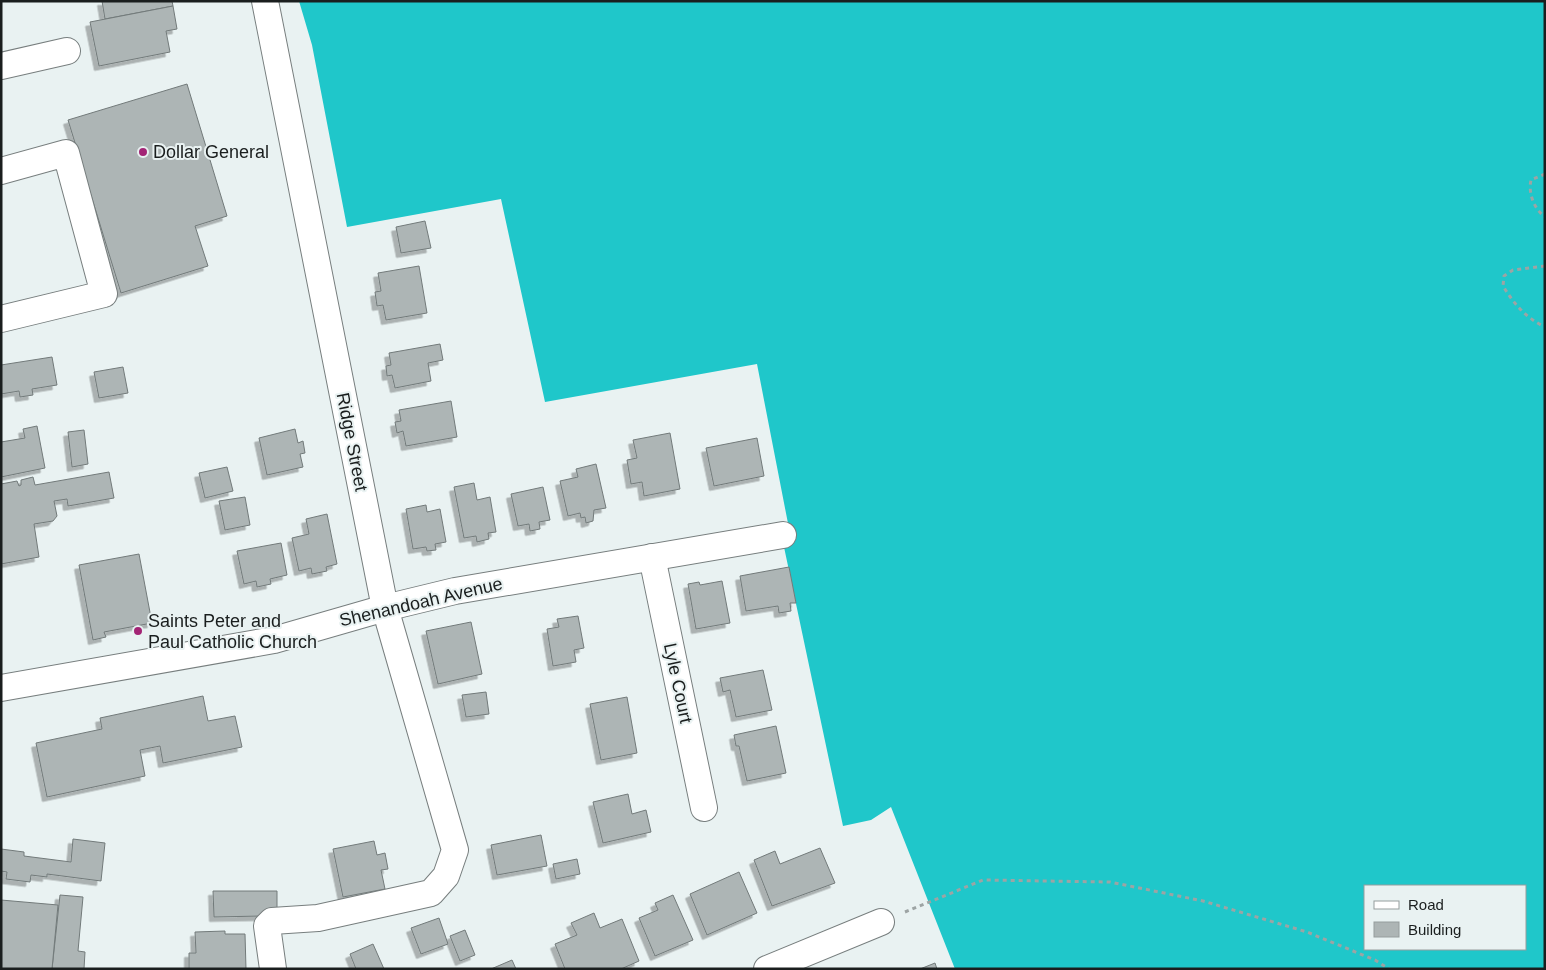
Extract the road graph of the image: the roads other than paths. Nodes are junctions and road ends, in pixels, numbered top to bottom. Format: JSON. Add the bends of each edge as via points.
{"nodes":[{"id":1,"x":265,"y":1,"type":"edge"},
{"id":2,"x":67,"y":52,"type":"dead end"},
{"id":3,"x":1,"y":66,"type":"edge"},
{"id":4,"x":1,"y":171,"type":"edge"},
{"id":5,"x":1,"y":320,"type":"edge"},
{"id":6,"x":783,"y":535,"type":"dead end"},
{"id":7,"x":652,"y":557,"type":"junction"},
{"id":8,"x":385,"y":608,"type":"junction"},
{"id":9,"x":1,"y":688,"type":"edge"},
{"id":10,"x":704,"y":808,"type":"dead end"},
{"id":11,"x":881,"y":922,"type":"road end"},
{"id":12,"x":273,"y":969,"type":"edge"},
{"id":13,"x":767,"y":969,"type":"edge"}],
"edges":[{"from":1,"to":8,"type":"street","name":"Ridge Street"},
{"from":2,"to":3,"type":"street"},
{"from":4,"to":5,"type":"street","via":[[66,153],[104,294]]},
{"from":6,"to":7,"type":"street","name":"Shenandoah Avenue"},
{"from":7,"to":8,"type":"street","name":"Shenandoah Avenue","via":[[455,591]]},
{"from":7,"to":10,"type":"street","name":"Lyle Court"},
{"from":8,"to":9,"type":"street","name":"Shenandoah Avenue","via":[[274,640]]},
{"from":8,"to":12,"type":"street","name":"Ridge Street","via":[[455,850],[446,876],[431,893],[318,918],[272,920],[267,926]]},
{"from":11,"to":13,"type":"street"}]}
